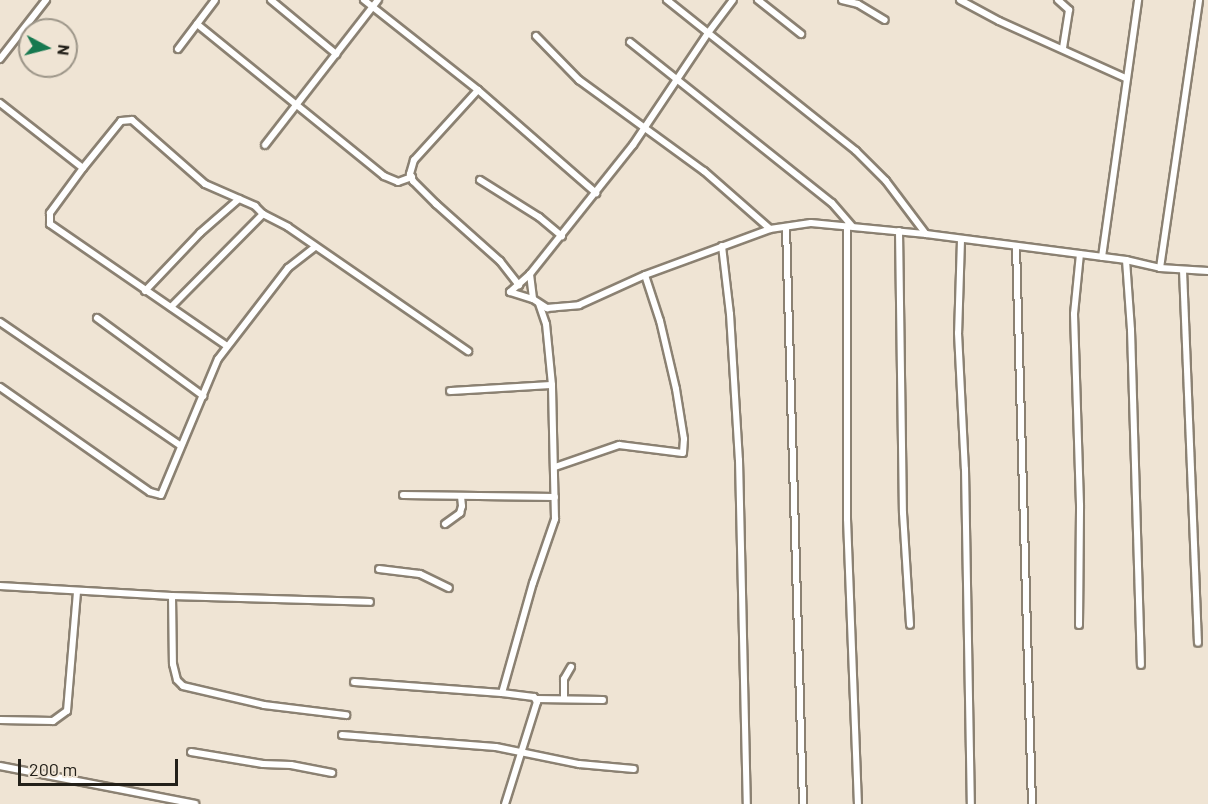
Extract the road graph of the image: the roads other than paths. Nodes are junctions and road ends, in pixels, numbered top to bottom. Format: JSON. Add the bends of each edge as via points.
{"nodes":[{"id":1,"x":46,"y":0,"type":"edge"},
{"id":2,"x":215,"y":0,"type":"edge"},
{"id":3,"x":271,"y":0,"type":"edge"},
{"id":4,"x":364,"y":0,"type":"edge"},
{"id":5,"x":378,"y":0,"type":"edge"},
{"id":6,"x":667,"y":0,"type":"edge"},
{"id":7,"x":733,"y":0,"type":"edge"},
{"id":8,"x":758,"y":0,"type":"edge"},
{"id":9,"x":842,"y":0,"type":"edge"},
{"id":10,"x":960,"y":0,"type":"edge"},
{"id":11,"x":1058,"y":0,"type":"edge"},
{"id":12,"x":1138,"y":0,"type":"edge"},
{"id":13,"x":1199,"y":0,"type":"edge"},
{"id":14,"x":372,"y":7,"type":"junction"},
{"id":15,"x":885,"y":20,"type":"dead end"},
{"id":16,"x":197,"y":24,"type":"junction"},
{"id":17,"x":708,"y":33,"type":"junction"},
{"id":18,"x":801,"y":34,"type":"dead end"},
{"id":19,"x":536,"y":36,"type":"dead end"},
{"id":20,"x":630,"y":42,"type":"dead end"},
{"id":21,"x":177,"y":49,"type":"dead end"},
{"id":22,"x":1063,"y":50,"type":"junction"},
{"id":23,"x":336,"y":54,"type":"junction"},
{"id":24,"x":0,"y":59,"type":"edge"},
{"id":25,"x":677,"y":78,"type":"junction"},
{"id":26,"x":1125,"y":78,"type":"junction"},
{"id":27,"x":478,"y":90,"type":"junction"},
{"id":28,"x":0,"y":103,"type":"edge"},
{"id":29,"x":296,"y":106,"type":"junction"},
{"id":30,"x":644,"y":126,"type":"junction"},
{"id":31,"x":265,"y":145,"type":"dead end"},
{"id":32,"x":82,"y":168,"type":"junction"},
{"id":33,"x":412,"y":177,"type":"junction"},
{"id":34,"x":480,"y":180,"type":"dead end"},
{"id":35,"x":596,"y":193,"type":"junction"},
{"id":36,"x":239,"y":199,"type":"junction"},
{"id":37,"x":263,"y":214,"type":"junction"},
{"id":38,"x":786,"y":226,"type":"junction"},
{"id":39,"x":850,"y":226,"type":"junction"},
{"id":40,"x":770,"y":229,"type":"junction"},
{"id":41,"x":899,"y":231,"type":"junction"},
{"id":42,"x":926,"y":234,"type":"junction"},
{"id":43,"x":562,"y":236,"type":"junction"},
{"id":44,"x":961,"y":240,"type":"junction"},
{"id":45,"x":723,"y":246,"type":"junction"},
{"id":46,"x":1016,"y":246,"type":"junction"},
{"id":47,"x":315,"y":247,"type":"junction"},
{"id":48,"x":1080,"y":254,"type":"junction"},
{"id":49,"x":1102,"y":257,"type":"junction"},
{"id":50,"x":1126,"y":260,"type":"junction"},
{"id":51,"x":1160,"y":268,"type":"junction"},
{"id":52,"x":1183,"y":270,"type":"junction"},
{"id":53,"x":1208,"y":271,"type":"edge"},
{"id":54,"x":530,"y":274,"type":"junction"},
{"id":55,"x":645,"y":275,"type":"junction"},
{"id":56,"x":519,"y":285,"type":"junction"},
{"id":57,"x":146,"y":291,"type":"junction"},
{"id":58,"x":533,"y":299,"type":"junction"},
{"id":59,"x":539,"y":304,"type":"junction"},
{"id":60,"x":552,"y":306,"type":"junction"},
{"id":61,"x":171,"y":308,"type":"junction"},
{"id":62,"x":97,"y":318,"type":"dead end"},
{"id":63,"x":0,"y":322,"type":"edge"},
{"id":64,"x":546,"y":324,"type":"junction"},
{"id":65,"x":227,"y":346,"type":"junction"},
{"id":66,"x":468,"y":351,"type":"dead end"},
{"id":67,"x":552,"y":385,"type":"junction"},
{"id":68,"x":0,"y":387,"type":"edge"},
{"id":69,"x":450,"y":391,"type":"dead end"},
{"id":70,"x":203,"y":396,"type":"junction"},
{"id":71,"x":181,"y":447,"type":"junction"},
{"id":72,"x":555,"y":467,"type":"junction"},
{"id":73,"x":403,"y":495,"type":"dead end"},
{"id":74,"x":460,"y":495,"type":"junction"},
{"id":75,"x":555,"y":497,"type":"junction"},
{"id":76,"x":445,"y":524,"type":"dead end"},
{"id":77,"x":379,"y":569,"type":"dead end"},
{"id":78,"x":0,"y":586,"type":"edge"},
{"id":79,"x":449,"y":588,"type":"dead end"},
{"id":80,"x":77,"y":591,"type":"junction"},
{"id":81,"x":172,"y":596,"type":"junction"},
{"id":82,"x":370,"y":602,"type":"dead end"},
{"id":83,"x":1079,"y":625,"type":"dead end"},
{"id":84,"x":910,"y":626,"type":"dead end"},
{"id":85,"x":1198,"y":643,"type":"dead end"},
{"id":86,"x":1141,"y":665,"type":"dead end"},
{"id":87,"x":571,"y":667,"type":"dead end"},
{"id":88,"x":354,"y":682,"type":"dead end"},
{"id":89,"x":502,"y":693,"type":"junction"},
{"id":90,"x":537,"y":699,"type":"junction"},
{"id":91,"x":564,"y":699,"type":"junction"},
{"id":92,"x":603,"y":700,"type":"dead end"},
{"id":93,"x":346,"y":716,"type":"dead end"},
{"id":94,"x":0,"y":720,"type":"edge"},
{"id":95,"x":342,"y":735,"type":"dead end"},
{"id":96,"x":523,"y":751,"type":"junction"},
{"id":97,"x":191,"y":752,"type":"dead end"},
{"id":98,"x":0,"y":765,"type":"edge"},
{"id":99,"x":634,"y":769,"type":"dead end"},
{"id":100,"x":332,"y":773,"type":"dead end"},
{"id":101,"x":195,"y":804,"type":"edge"},
{"id":102,"x":505,"y":804,"type":"edge"},
{"id":103,"x":747,"y":804,"type":"edge"},
{"id":104,"x":803,"y":804,"type":"edge"},
{"id":105,"x":858,"y":804,"type":"edge"},
{"id":106,"x":971,"y":804,"type":"edge"},
{"id":107,"x":1032,"y":804,"type":"edge"}],
"edges":[{"from":1,"to":24,"type":"street"},
{"from":2,"to":16,"type":"street"},
{"from":3,"to":23,"type":"street"},
{"from":4,"to":14,"type":"street"},
{"from":5,"to":14,"type":"street"},
{"from":6,"to":17,"type":"street"},
{"from":7,"to":17,"type":"street"},
{"from":8,"to":18,"type":"street"},
{"from":9,"to":15,"type":"street","via":[[858,4]]},
{"from":10,"to":22,"type":"street"},
{"from":11,"to":22,"type":"street","via":[[1069,10]]},
{"from":12,"to":26,"type":"street"},
{"from":13,"to":51,"type":"street"},
{"from":14,"to":23,"type":"street"},
{"from":14,"to":27,"type":"street"},
{"from":16,"to":21,"type":"street"},
{"from":16,"to":29,"type":"street"},
{"from":17,"to":25,"type":"street"},
{"from":17,"to":42,"type":"street","via":[[856,151],[886,181]]},
{"from":19,"to":30,"type":"street","via":[[579,80]]},
{"from":20,"to":25,"type":"street"},
{"from":22,"to":26,"type":"street"},
{"from":23,"to":29,"type":"street"},
{"from":25,"to":30,"type":"street"},
{"from":25,"to":39,"type":"street","via":[[832,203]]},
{"from":26,"to":49,"type":"street"},
{"from":27,"to":33,"type":"street","via":[[414,160]]},
{"from":27,"to":35,"type":"street"},
{"from":28,"to":32,"type":"street"},
{"from":29,"to":31,"type":"street"},
{"from":29,"to":33,"type":"street","via":[[393,182]]},
{"from":30,"to":35,"type":"street"},
{"from":30,"to":40,"type":"street","via":[[740,200]]},
{"from":32,"to":36,"type":"street","via":[[121,121],[132,120],[205,184]]},
{"from":32,"to":57,"type":"street","via":[[48,221]]},
{"from":33,"to":56,"type":"street","via":[[500,261]]},
{"from":34,"to":43,"type":"street"},
{"from":35,"to":43,"type":"street"},
{"from":36,"to":37,"type":"street"},
{"from":36,"to":57,"type":"street","via":[[200,233]]},
{"from":37,"to":47,"type":"street"},
{"from":37,"to":61,"type":"street"},
{"from":38,"to":39,"type":"street"},
{"from":38,"to":40,"type":"street"},
{"from":38,"to":104,"type":"street"},
{"from":39,"to":41,"type":"street"},
{"from":39,"to":105,"type":"street","via":[[848,519]]},
{"from":40,"to":45,"type":"street"},
{"from":41,"to":42,"type":"street"},
{"from":41,"to":84,"type":"street","via":[[903,513]]},
{"from":42,"to":44,"type":"street"},
{"from":43,"to":54,"type":"street"},
{"from":44,"to":46,"type":"street"},
{"from":44,"to":106,"type":"street","via":[[958,333],[965,469]]},
{"from":45,"to":55,"type":"street"},
{"from":45,"to":103,"type":"street","via":[[739,460]]},
{"from":46,"to":48,"type":"street"},
{"from":46,"to":107,"type":"street"},
{"from":47,"to":65,"type":"street","via":[[288,268]]},
{"from":47,"to":66,"type":"street"},
{"from":48,"to":49,"type":"street"},
{"from":48,"to":83,"type":"street","via":[[1074,315]]},
{"from":49,"to":50,"type":"street"},
{"from":50,"to":51,"type":"street"},
{"from":50,"to":86,"type":"street"},
{"from":51,"to":52,"type":"street"},
{"from":52,"to":53,"type":"street"},
{"from":52,"to":85,"type":"street"},
{"from":54,"to":56,"type":"street"},
{"from":54,"to":58,"type":"street"},
{"from":55,"to":60,"type":"street","via":[[579,305]]},
{"from":55,"to":72,"type":"street","via":[[676,389],[683,453],[619,445]]},
{"from":56,"to":58,"type":"street","via":[[510,292]]},
{"from":57,"to":61,"type":"street"},
{"from":58,"to":59,"type":"street"},
{"from":59,"to":60,"type":"street"},
{"from":59,"to":64,"type":"street"},
{"from":60,"to":64,"type":"street"},
{"from":61,"to":65,"type":"street"},
{"from":62,"to":70,"type":"street"},
{"from":63,"to":71,"type":"street"},
{"from":64,"to":67,"type":"street"},
{"from":65,"to":70,"type":"street"},
{"from":67,"to":69,"type":"street"},
{"from":67,"to":72,"type":"street"},
{"from":68,"to":71,"type":"street","via":[[156,495],[163,493]]},
{"from":70,"to":71,"type":"street"},
{"from":72,"to":75,"type":"street"},
{"from":73,"to":74,"type":"street"},
{"from":74,"to":75,"type":"street"},
{"from":74,"to":76,"type":"street","via":[[460,513]]},
{"from":75,"to":89,"type":"street","via":[[555,519]]},
{"from":77,"to":79,"type":"street","via":[[420,574]]},
{"from":78,"to":80,"type":"street"},
{"from":80,"to":81,"type":"street"},
{"from":80,"to":94,"type":"street","via":[[67,711],[53,721]]},
{"from":81,"to":82,"type":"street"},
{"from":81,"to":93,"type":"street","via":[[173,664],[183,686],[264,705]]},
{"from":87,"to":91,"type":"street","via":[[564,679]]},
{"from":88,"to":89,"type":"street"},
{"from":89,"to":90,"type":"street"},
{"from":90,"to":91,"type":"street"},
{"from":90,"to":96,"type":"street"},
{"from":91,"to":92,"type":"street"},
{"from":95,"to":96,"type":"street"},
{"from":96,"to":99,"type":"street","via":[[579,764]]},
{"from":96,"to":102,"type":"street"},
{"from":97,"to":100,"type":"street"},
{"from":98,"to":101,"type":"street"}]}
